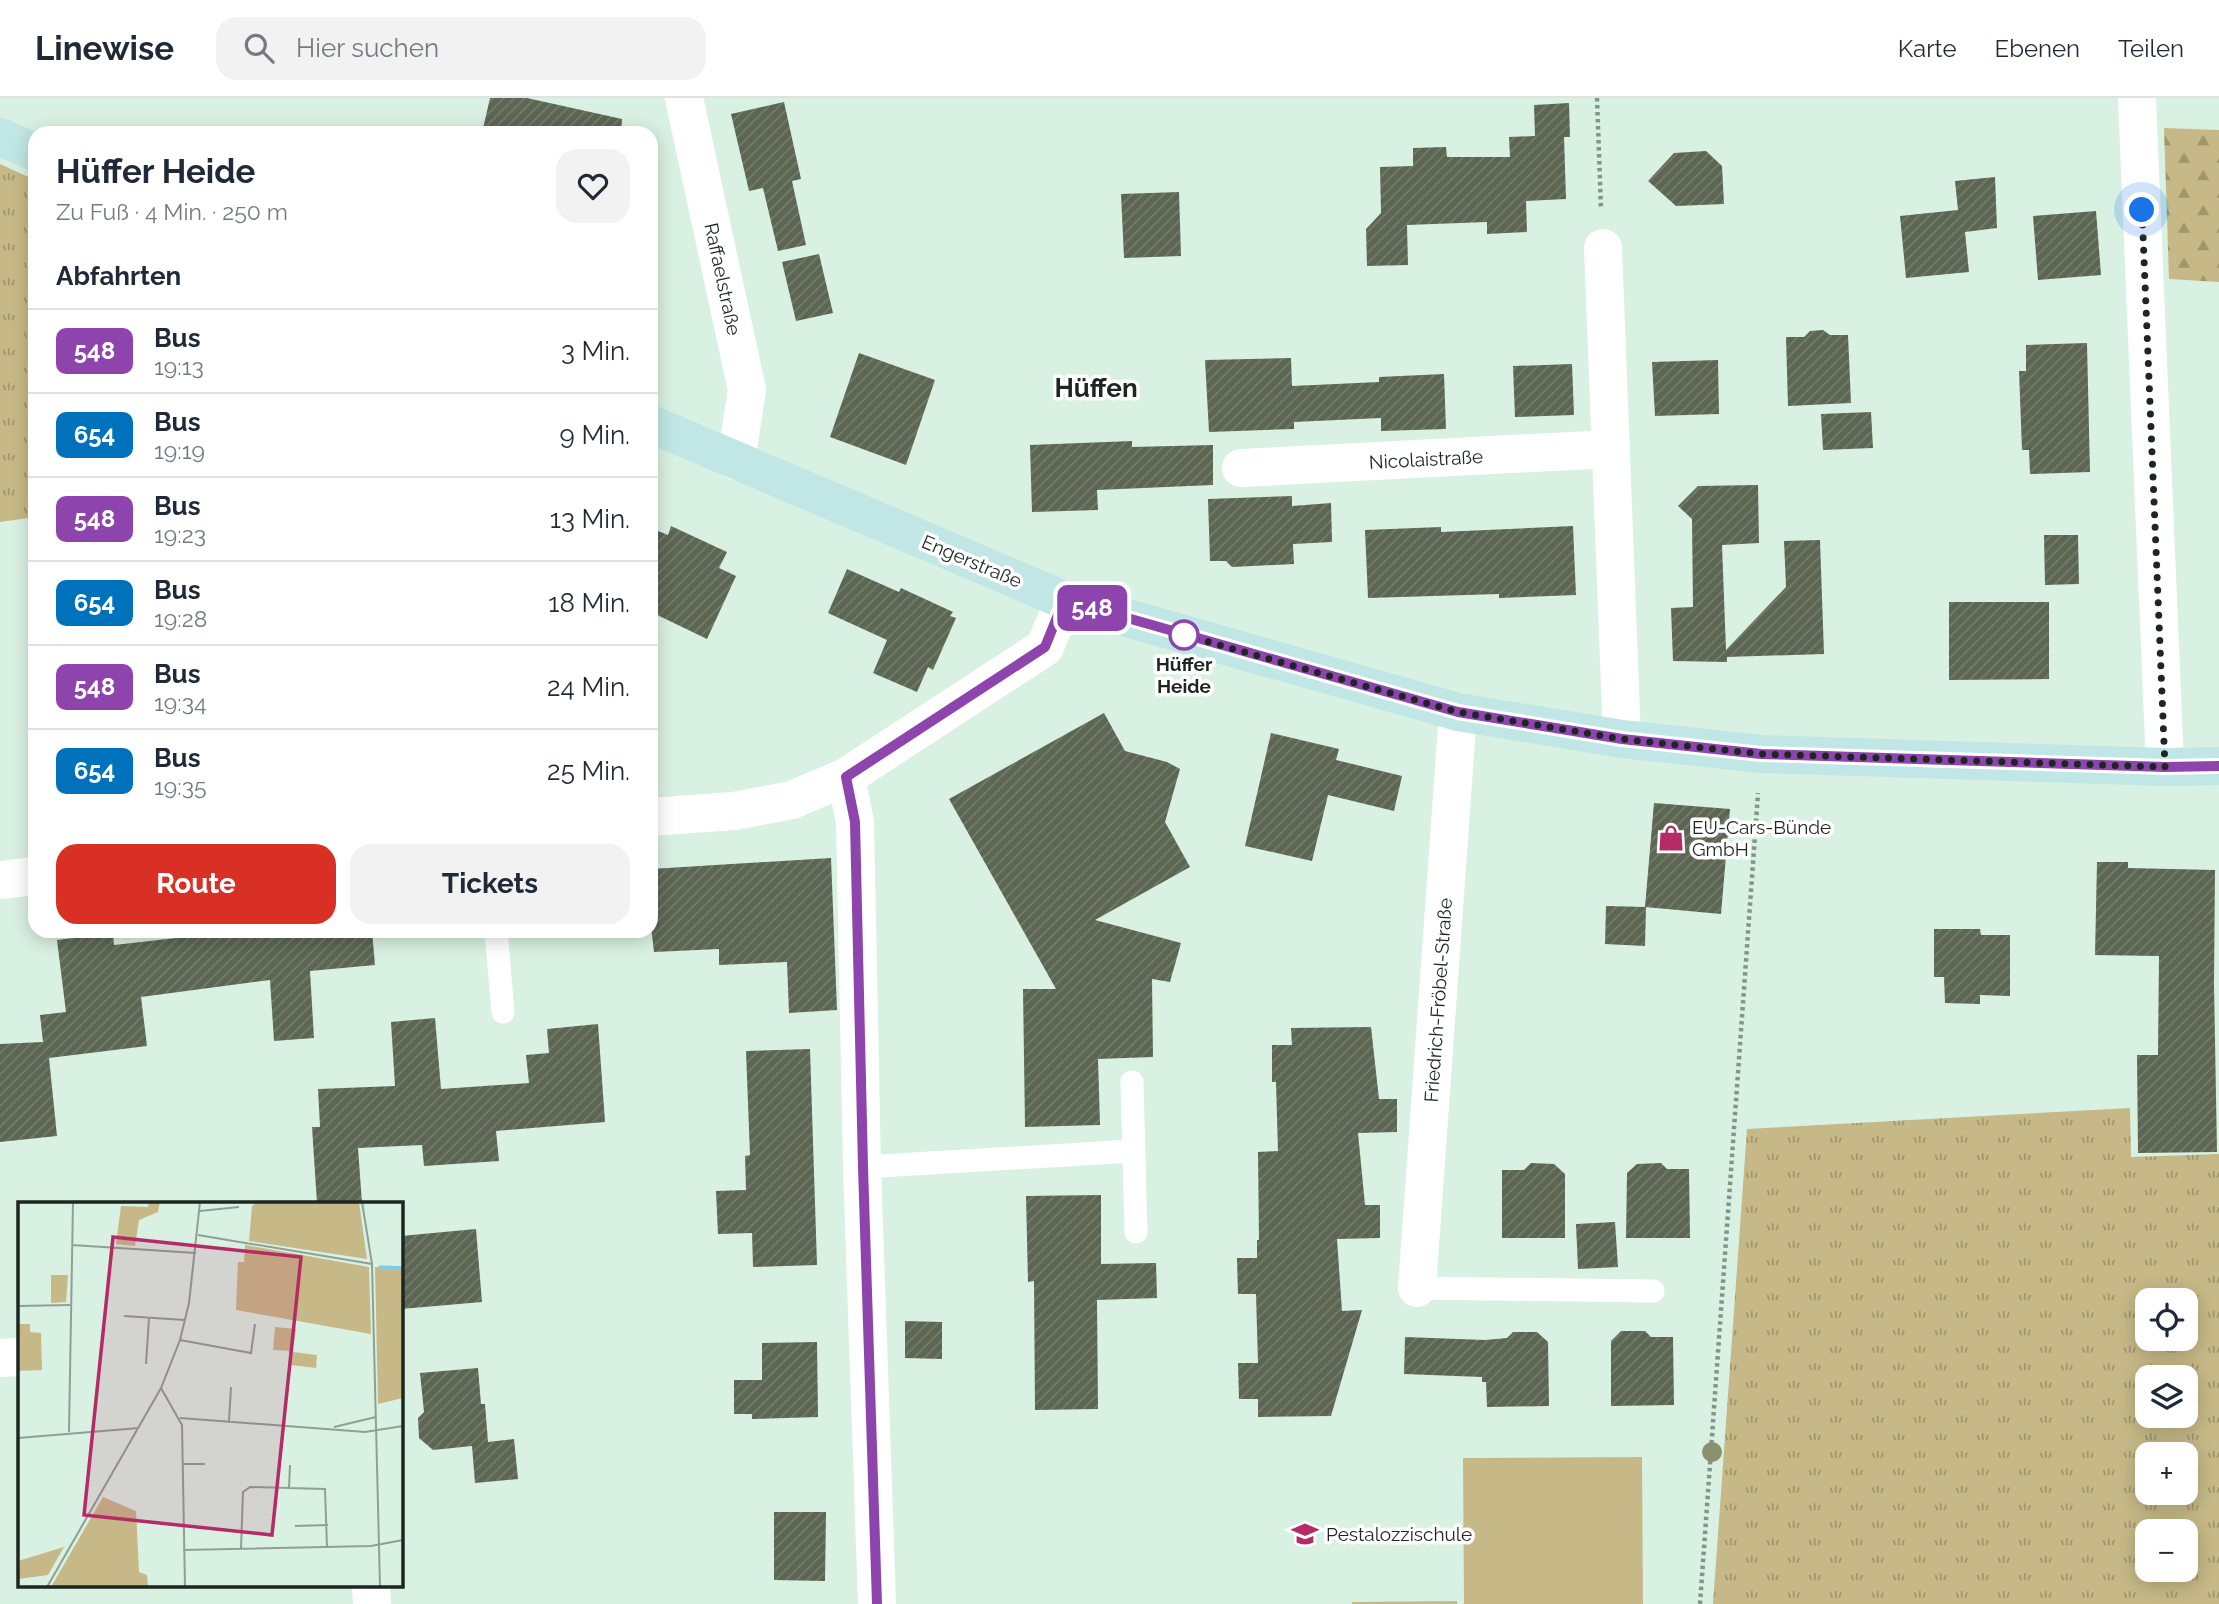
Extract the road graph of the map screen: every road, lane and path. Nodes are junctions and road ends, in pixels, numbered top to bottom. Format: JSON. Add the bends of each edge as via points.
{"nodes":[{"id":1,"x":684,"y":98,"type":"edge"},
{"id":2,"x":1597,"y":98,"type":"edge"},
{"id":3,"x":2137,"y":98,"type":"edge"},
{"id":4,"x":0,"y":137,"type":"edge"},
{"id":5,"x":28,"y":149,"type":"edge"},
{"id":6,"x":1603,"y":248,"type":"joint"},
{"id":7,"x":658,"y":427,"type":"edge"},
{"id":8,"x":1610,"y":449,"type":"junction"},
{"id":9,"x":736,"y":461,"type":"junction"},
{"id":10,"x":1241,"y":468,"type":"dead end"},
{"id":11,"x":1064,"y":600,"type":"junction"},
{"id":12,"x":1458,"y":712,"type":"junction"},
{"id":13,"x":1622,"y":739,"type":"junction"},
{"id":14,"x":1761,"y":754,"type":"junction"},
{"id":15,"x":2219,"y":766,"type":"edge"},
{"id":16,"x":2165,"y":767,"type":"junction"},
{"id":17,"x":846,"y":777,"type":"junction"},
{"id":18,"x":658,"y":816,"type":"edge"},
{"id":19,"x":28,"y":877,"type":"edge"},
{"id":20,"x":0,"y":880,"type":"edge"},
{"id":21,"x":497,"y":938,"type":"edge"},
{"id":22,"x":503,"y":1012,"type":"dead end"},
{"id":23,"x":1132,"y":1082,"type":"dead end"},
{"id":24,"x":1133,"y":1152,"type":"junction"},
{"id":25,"x":863,"y":1167,"type":"junction"},
{"id":26,"x":1136,"y":1232,"type":"dead end"},
{"id":27,"x":1417,"y":1288,"type":"joint"},
{"id":28,"x":1653,"y":1291,"type":"dead end"},
{"id":29,"x":18,"y":1357,"type":"edge"},
{"id":30,"x":0,"y":1358,"type":"edge"},
{"id":31,"x":371,"y":1586,"type":"edge"},
{"id":32,"x":373,"y":1604,"type":"edge"},
{"id":33,"x":877,"y":1604,"type":"edge"},
{"id":34,"x":1700,"y":1604,"type":"edge"}],
"edges":[{"from":1,"to":9,"type":"street","name":"Raffaelstraße","via":[[747,390]]},
{"from":2,"to":6,"type":"path"},
{"from":3,"to":16,"type":"street"},
{"from":4,"to":5,"type":"main road"},
{"from":6,"to":8,"type":"street"},
{"from":7,"to":9,"type":"main road","name":"Engerstraße"},
{"from":8,"to":10,"type":"street","name":"Nicolaistraße"},
{"from":8,"to":13,"type":"street"},
{"from":9,"to":11,"type":"main road","name":"Engerstraße"},
{"from":11,"to":12,"type":"main road","name":"Engerstraße"},
{"from":11,"to":17,"type":"street","via":[[1045,647]]},
{"from":12,"to":13,"type":"main road","name":"Engerstraße"},
{"from":12,"to":27,"type":"street","name":"Friedrich-Fröbel-Straße"},
{"from":13,"to":14,"type":"main road","name":"Engerstraße"},
{"from":14,"to":16,"type":"main road","name":"Engerstraße"},
{"from":14,"to":34,"type":"path"},
{"from":15,"to":16,"type":"main road","name":"Engerstraße"},
{"from":17,"to":18,"type":"street","via":[[792,800],[734,811]]},
{"from":17,"to":25,"type":"street","via":[[855,822]]},
{"from":19,"to":20,"type":"street"},
{"from":21,"to":22,"type":"lane"},
{"from":23,"to":24,"type":"lane"},
{"from":24,"to":25,"type":"lane"},
{"from":24,"to":26,"type":"lane"},
{"from":25,"to":33,"type":"street"},
{"from":27,"to":28,"type":"lane"},
{"from":29,"to":30,"type":"street"},
{"from":31,"to":32,"type":"street"}]}
